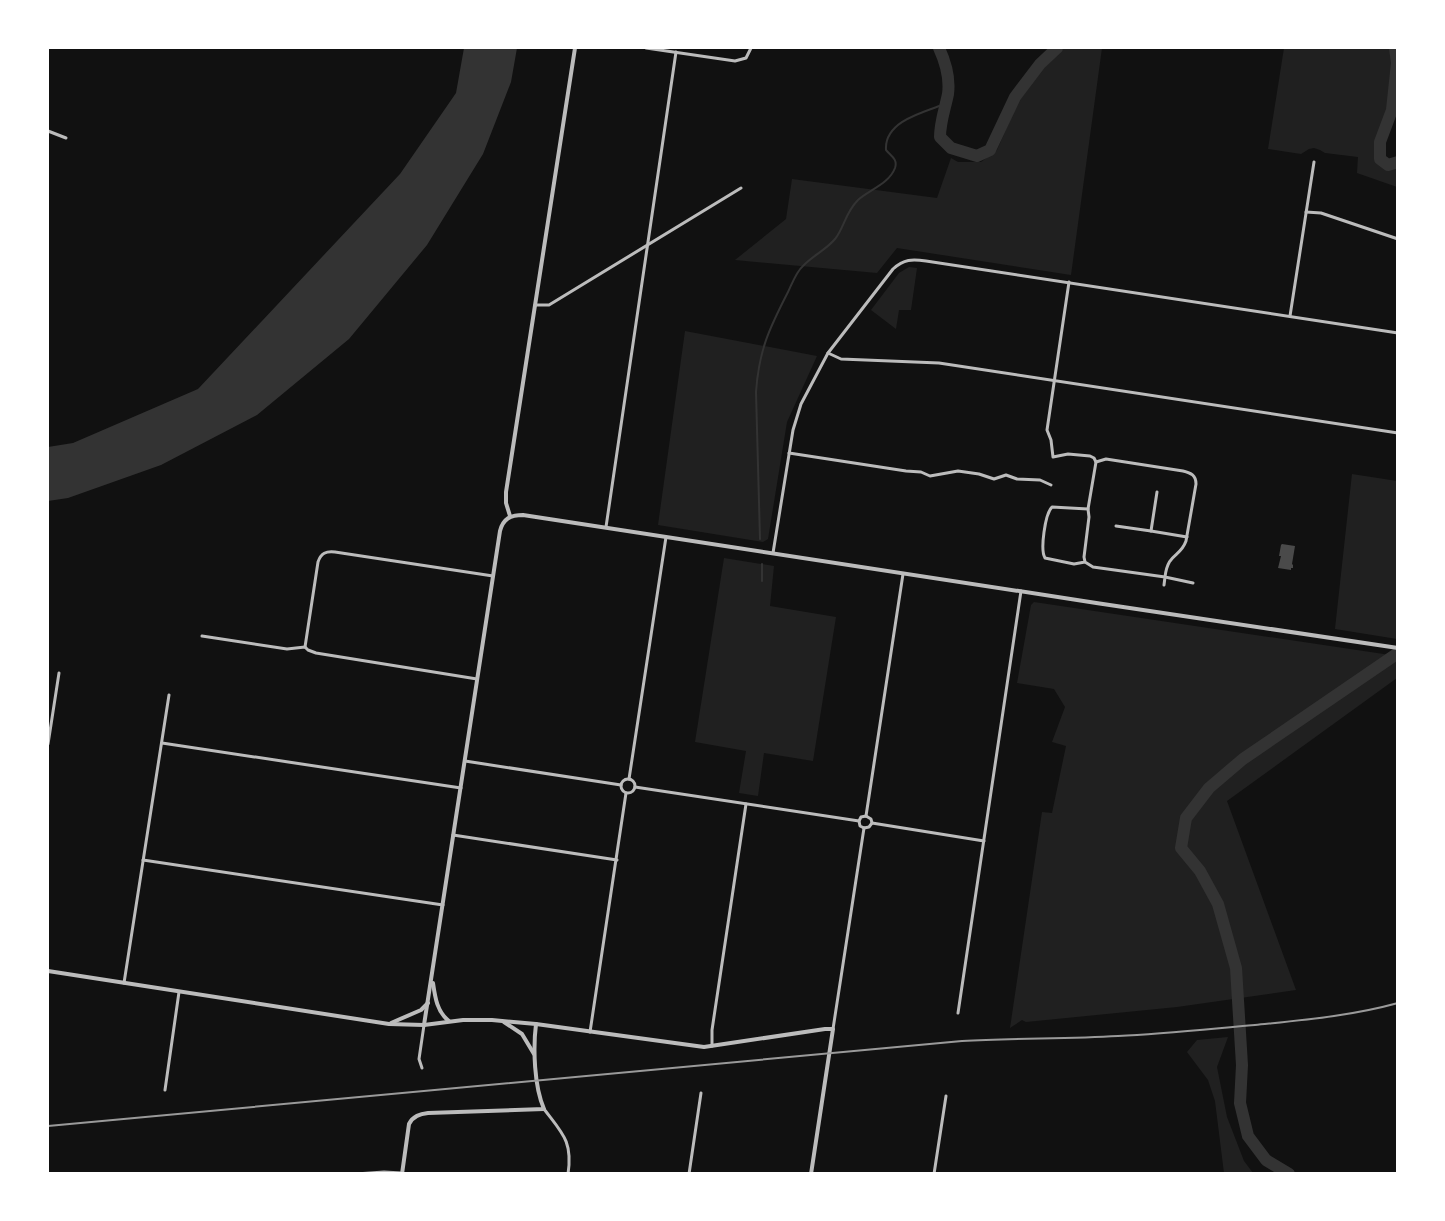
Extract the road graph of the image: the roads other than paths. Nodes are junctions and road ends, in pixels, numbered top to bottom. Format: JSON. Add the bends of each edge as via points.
{"nodes":[{"id":1,"x":575,"y":48,"type":"edge"},
{"id":2,"x":646,"y":48,"type":"edge"},
{"id":3,"x":750,"y":48,"type":"edge"},
{"id":4,"x":676,"y":52,"type":"junction"},
{"id":5,"x":48,"y":131,"type":"edge"},
{"id":6,"x":66,"y":138,"type":"dead end"},
{"id":7,"x":1314,"y":162,"type":"dead end"},
{"id":8,"x":741,"y":188,"type":"dead end"},
{"id":9,"x":1306,"y":212,"type":"junction"},
{"id":10,"x":1398,"y":239,"type":"edge"},
{"id":11,"x":648,"y":245,"type":"junction"},
{"id":12,"x":1069,"y":282,"type":"junction"},
{"id":13,"x":535,"y":305,"type":"junction"},
{"id":14,"x":1290,"y":316,"type":"junction"},
{"id":15,"x":1398,"y":333,"type":"edge"},
{"id":16,"x":828,"y":354,"type":"junction"},
{"id":17,"x":1054,"y":381,"type":"junction"},
{"id":18,"x":1398,"y":433,"type":"edge"},
{"id":19,"x":789,"y":453,"type":"junction"},
{"id":20,"x":1096,"y":462,"type":"junction"},
{"id":21,"x":1051,"y":485,"type":"dead end"},
{"id":22,"x":1157,"y":492,"type":"dead end"},
{"id":23,"x":1088,"y":509,"type":"junction"},
{"id":24,"x":510,"y":516,"type":"junction"},
{"id":25,"x":1116,"y":526,"type":"dead end"},
{"id":26,"x":606,"y":527,"type":"junction"},
{"id":27,"x":1151,"y":532,"type":"junction"},
{"id":28,"x":666,"y":537,"type":"junction"},
{"id":29,"x":1187,"y":537,"type":"junction"},
{"id":30,"x":773,"y":554,"type":"junction"},
{"id":31,"x":1085,"y":562,"type":"junction"},
{"id":32,"x":903,"y":574,"type":"junction"},
{"id":33,"x":493,"y":576,"type":"junction"},
{"id":34,"x":1165,"y":577,"type":"junction"},
{"id":35,"x":1193,"y":583,"type":"dead end"},
{"id":36,"x":1164,"y":585,"type":"dead end"},
{"id":37,"x":1021,"y":591,"type":"junction"},
{"id":38,"x":202,"y":636,"type":"dead end"},
{"id":39,"x":306,"y":647,"type":"junction"},
{"id":40,"x":1398,"y":648,"type":"edge"},
{"id":41,"x":59,"y":673,"type":"dead end"},
{"id":42,"x":477,"y":679,"type":"junction"},
{"id":43,"x":169,"y":695,"type":"dead end"},
{"id":44,"x":162,"y":743,"type":"junction"},
{"id":45,"x":48,"y":744,"type":"edge"},
{"id":46,"x":465,"y":761,"type":"junction"},
{"id":47,"x":629,"y":779,"type":"junction"},
{"id":48,"x":621,"y":785,"type":"junction"},
{"id":49,"x":635,"y":787,"type":"junction"},
{"id":50,"x":460,"y":788,"type":"junction"},
{"id":51,"x":626,"y":793,"type":"junction"},
{"id":52,"x":746,"y":804,"type":"junction"},
{"id":53,"x":866,"y":816,"type":"junction"},
{"id":54,"x":859,"y":821,"type":"junction"},
{"id":55,"x":872,"y":823,"type":"junction"},
{"id":56,"x":864,"y":828,"type":"junction"},
{"id":57,"x":453,"y":835,"type":"junction"},
{"id":58,"x":984,"y":840,"type":"junction"},
{"id":59,"x":144,"y":860,"type":"junction"},
{"id":60,"x":617,"y":860,"type":"junction"},
{"id":61,"x":443,"y":905,"type":"junction"},
{"id":62,"x":48,"y":972,"type":"edge"},
{"id":63,"x":432,"y":978,"type":"junction"},
{"id":64,"x":124,"y":983,"type":"junction"},
{"id":65,"x":179,"y":992,"type":"junction"},
{"id":66,"x":428,"y":1003,"type":"junction"},
{"id":67,"x":958,"y":1013,"type":"dead end"},
{"id":68,"x":501,"y":1021,"type":"junction"},
{"id":69,"x":450,"y":1022,"type":"junction"},
{"id":70,"x":389,"y":1024,"type":"junction"},
{"id":71,"x":536,"y":1024,"type":"junction"},
{"id":72,"x":424,"y":1025,"type":"junction"},
{"id":73,"x":834,"y":1029,"type":"junction"},
{"id":74,"x":590,"y":1032,"type":"junction"},
{"id":75,"x":712,"y":1046,"type":"junction"},
{"id":76,"x":536,"y":1056,"type":"junction"},
{"id":77,"x":422,"y":1068,"type":"dead end"},
{"id":78,"x":165,"y":1090,"type":"dead end"},
{"id":79,"x":701,"y":1093,"type":"dead end"},
{"id":80,"x":946,"y":1096,"type":"dead end"},
{"id":81,"x":544,"y":1108,"type":"junction"},
{"id":82,"x":356,"y":1174,"type":"edge"},
{"id":83,"x":402,"y":1174,"type":"edge"},
{"id":84,"x":568,"y":1174,"type":"edge"},
{"id":85,"x":689,"y":1174,"type":"edge"},
{"id":86,"x":811,"y":1174,"type":"edge"},
{"id":87,"x":934,"y":1174,"type":"edge"}],
"edges":[{"from":1,"to":13,"type":"street"},
{"from":2,"to":4,"type":"street"},
{"from":3,"to":4,"type":"street","via":[[746,58],[735,61]]},
{"from":4,"to":11,"type":"street"},
{"from":5,"to":6,"type":"street"},
{"from":7,"to":9,"type":"street"},
{"from":8,"to":11,"type":"street"},
{"from":9,"to":10,"type":"street","via":[[1321,213]]},
{"from":9,"to":14,"type":"street"},
{"from":11,"to":13,"type":"street","via":[[549,305]]},
{"from":11,"to":26,"type":"street"},
{"from":12,"to":14,"type":"street"},
{"from":12,"to":16,"type":"street","via":[[912,259],[901,262]]},
{"from":12,"to":17,"type":"street"},
{"from":13,"to":24,"type":"street","via":[[506,492]]},
{"from":14,"to":15,"type":"street"},
{"from":16,"to":17,"type":"street","via":[[841,359],[940,363]]},
{"from":16,"to":19,"type":"street","via":[[795,418]]},
{"from":17,"to":18,"type":"street"},
{"from":17,"to":20,"type":"street","via":[[1047,427],[1053,457],[1084,455]]},
{"from":19,"to":21,"type":"street","via":[[922,472],[930,476],[958,471],[994,479],[1006,475],[1040,480]]},
{"from":19,"to":30,"type":"street"},
{"from":20,"to":23,"type":"street"},
{"from":20,"to":29,"type":"street","via":[[1106,459],[1192,474],[1196,484]]},
{"from":22,"to":27,"type":"street"},
{"from":23,"to":31,"type":"street"},
{"from":23,"to":31,"type":"street","via":[[1057,506],[1050,510],[1042,549],[1049,560],[1074,564]]},
{"from":24,"to":26,"type":"street"},
{"from":24,"to":33,"type":"street","via":[[502,525]]},
{"from":25,"to":27,"type":"street"},
{"from":26,"to":28,"type":"street"},
{"from":27,"to":29,"type":"street"},
{"from":28,"to":30,"type":"street"},
{"from":28,"to":47,"type":"street"},
{"from":29,"to":34,"type":"street","via":[[1184,547],[1167,564]]},
{"from":30,"to":32,"type":"street"},
{"from":31,"to":34,"type":"street","via":[[1093,567]]},
{"from":32,"to":37,"type":"street"},
{"from":32,"to":53,"type":"street"},
{"from":33,"to":39,"type":"street","via":[[326,552],[318,562]]},
{"from":33,"to":42,"type":"street"},
{"from":34,"to":35,"type":"street"},
{"from":34,"to":36,"type":"street"},
{"from":37,"to":40,"type":"street"},
{"from":37,"to":58,"type":"street"},
{"from":38,"to":39,"type":"street","via":[[287,649]]},
{"from":39,"to":42,"type":"street","via":[[316,653]]},
{"from":41,"to":45,"type":"street"},
{"from":42,"to":46,"type":"street"},
{"from":43,"to":44,"type":"street"},
{"from":44,"to":50,"type":"street"},
{"from":44,"to":59,"type":"street"},
{"from":46,"to":48,"type":"street"},
{"from":46,"to":50,"type":"street"},
{"from":47,"to":48,"type":"street"},
{"from":47,"to":49,"type":"street"},
{"from":48,"to":51,"type":"street"},
{"from":49,"to":51,"type":"street"},
{"from":49,"to":52,"type":"street"},
{"from":50,"to":57,"type":"street"},
{"from":51,"to":60,"type":"street"},
{"from":52,"to":54,"type":"street"},
{"from":52,"to":75,"type":"street"},
{"from":53,"to":54,"type":"street"},
{"from":53,"to":55,"type":"street"},
{"from":54,"to":56,"type":"street"},
{"from":55,"to":56,"type":"street"},
{"from":55,"to":58,"type":"street"},
{"from":56,"to":73,"type":"street"},
{"from":57,"to":60,"type":"street"},
{"from":57,"to":61,"type":"street"},
{"from":58,"to":67,"type":"street"},
{"from":59,"to":61,"type":"street"},
{"from":59,"to":64,"type":"street"},
{"from":60,"to":74,"type":"street"},
{"from":61,"to":63,"type":"street"},
{"from":62,"to":64,"type":"street"},
{"from":63,"to":66,"type":"street"},
{"from":63,"to":69,"type":"street","via":[[438,1006]]},
{"from":64,"to":65,"type":"street"},
{"from":65,"to":70,"type":"street"},
{"from":65,"to":78,"type":"street"},
{"from":66,"to":70,"type":"street","via":[[421,1010]]},
{"from":66,"to":72,"type":"street"},
{"from":68,"to":69,"type":"street"},
{"from":68,"to":71,"type":"street"},
{"from":68,"to":76,"type":"street","via":[[526,1039]]},
{"from":69,"to":72,"type":"street"},
{"from":70,"to":72,"type":"street"},
{"from":71,"to":74,"type":"street"},
{"from":71,"to":76,"type":"street"},
{"from":72,"to":77,"type":"street","via":[[419,1059]]},
{"from":73,"to":75,"type":"street"},
{"from":73,"to":86,"type":"street"},
{"from":74,"to":75,"type":"street","via":[[685,1046]]},
{"from":76,"to":81,"type":"street","via":[[539,1093]]},
{"from":79,"to":85,"type":"street"},
{"from":80,"to":87,"type":"street"},
{"from":81,"to":83,"type":"street","via":[[420,1114],[409,1124]]},
{"from":81,"to":84,"type":"street","via":[[569,1147]]},
{"from":82,"to":83,"type":"street"}]}
